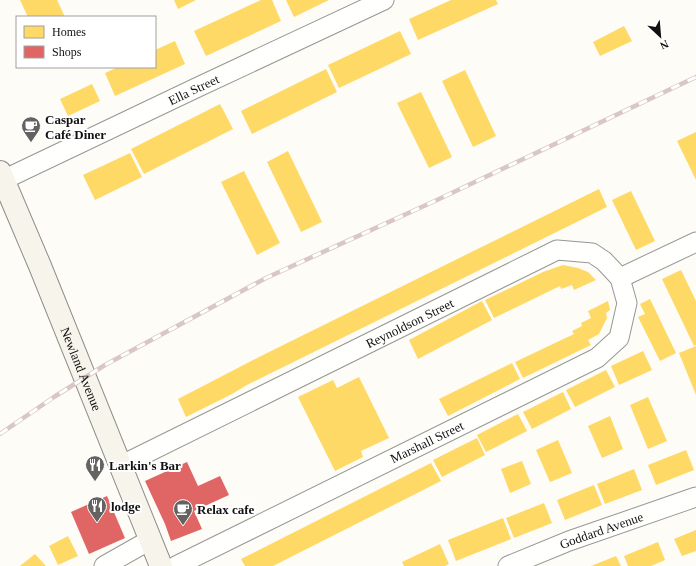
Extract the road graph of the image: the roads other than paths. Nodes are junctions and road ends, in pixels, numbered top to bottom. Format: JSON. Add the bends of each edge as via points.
{"nodes":[{"id":1,"x":384,"y":0,"type":"edge"},
{"id":2,"x":2,"y":176,"type":"edge"},
{"id":3,"x":696,"y":242,"type":"edge"},
{"id":4,"x":620,"y":278,"type":"junction"},
{"id":5,"x":120,"y":466,"type":"junction"},
{"id":6,"x":696,"y":497,"type":"edge"},
{"id":7,"x":150,"y":540,"type":"junction"},
{"id":8,"x":104,"y":566,"type":"edge"},
{"id":9,"x":161,"y":566,"type":"edge"},
{"id":10,"x":176,"y":566,"type":"edge"},
{"id":11,"x":508,"y":566,"type":"edge"}],
"edges":[{"from":1,"to":2,"type":"street","name":"Ella Street","via":[[53,156]]},
{"from":2,"to":5,"type":"street","name":"Newland Avenue"},
{"from":3,"to":4,"type":"street"},
{"from":4,"to":5,"type":"street","name":"Reynoldson Street","via":[[604,261],[592,253],[557,250]]},
{"from":4,"to":10,"type":"street","name":"Marshall Street","via":[[627,303],[620,338],[597,358]]},
{"from":5,"to":7,"type":"street","name":"Newland Avenue"},
{"from":6,"to":11,"type":"street","name":"Goddard Avenue","via":[[569,541]]},
{"from":7,"to":8,"type":"street"},
{"from":7,"to":9,"type":"street","name":"Newland Avenue"}]}
